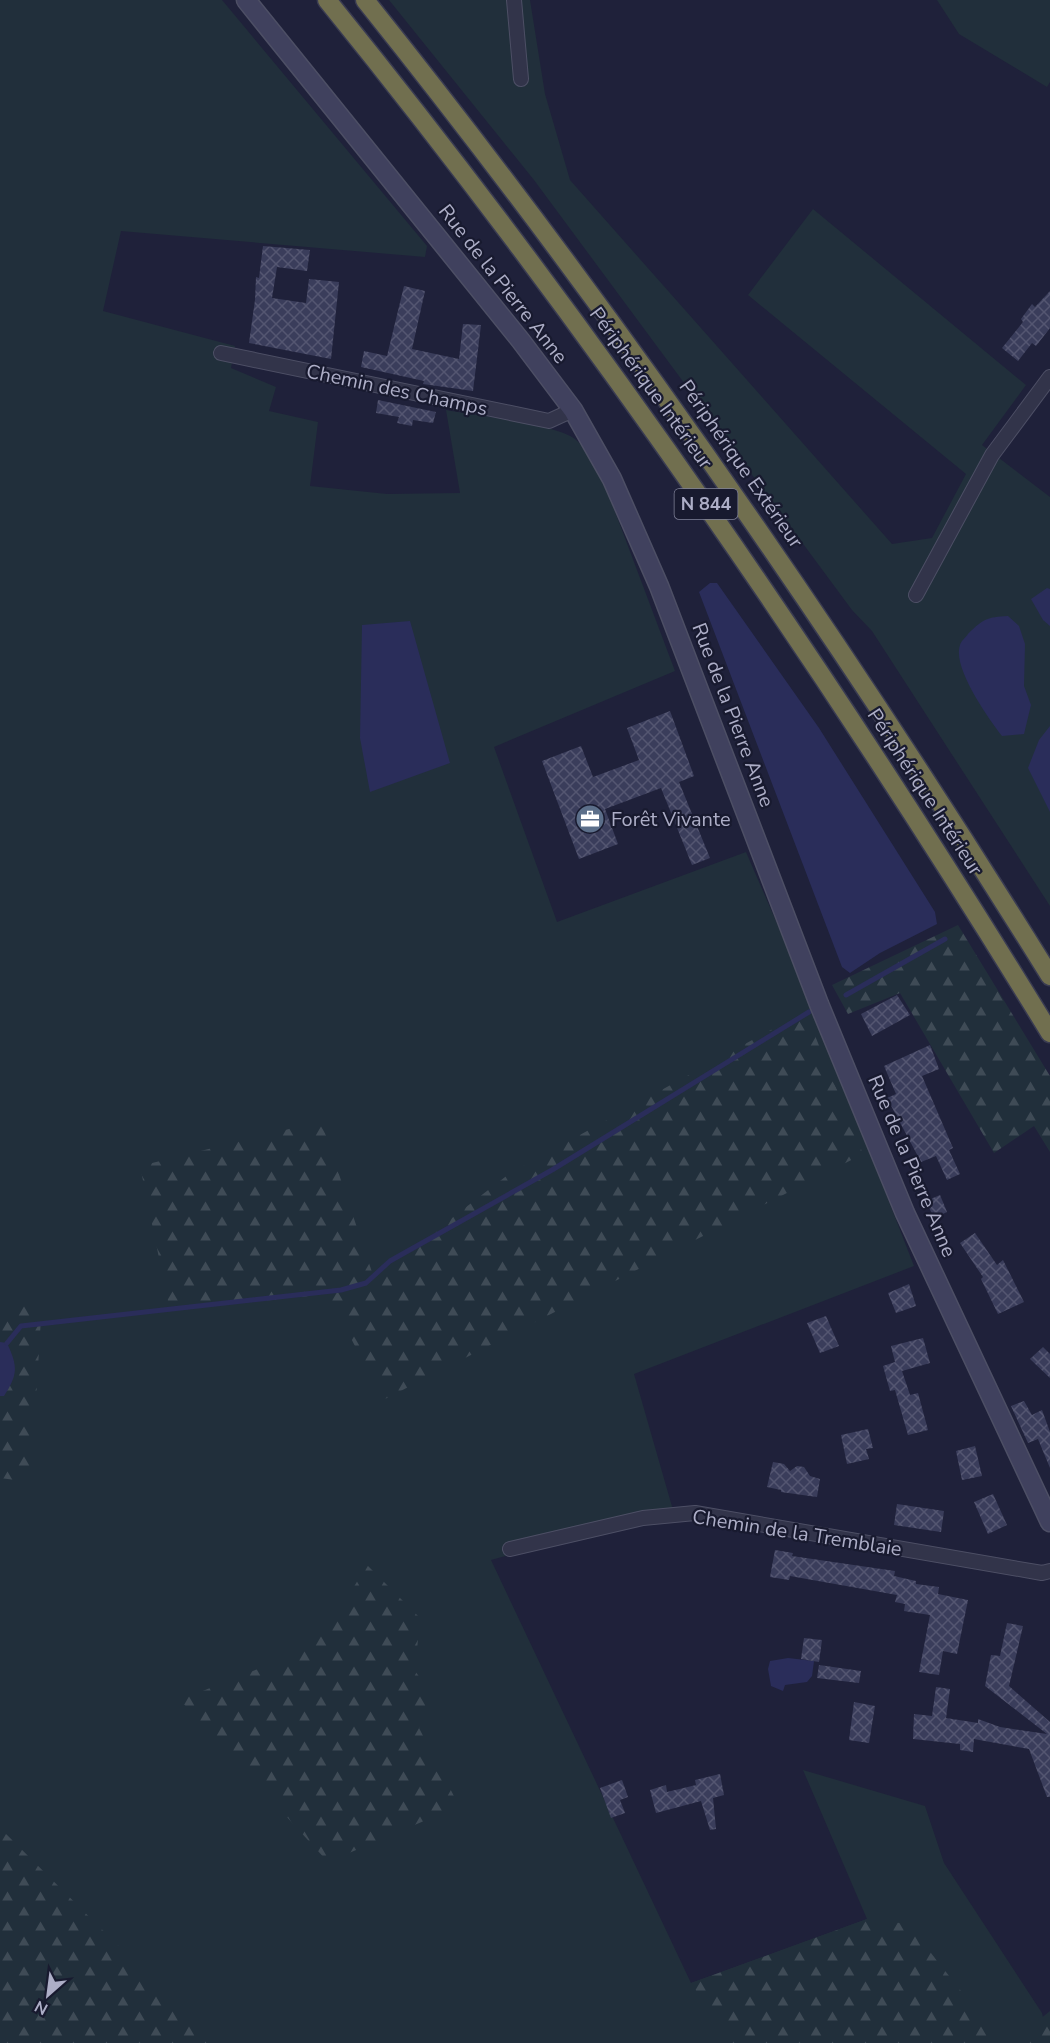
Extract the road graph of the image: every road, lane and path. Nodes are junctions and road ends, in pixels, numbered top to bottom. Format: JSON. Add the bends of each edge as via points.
{"nodes":[{"id":1,"x":246,"y":0,"type":"edge"},
{"id":2,"x":327,"y":0,"type":"edge"},
{"id":3,"x":364,"y":0,"type":"edge"},
{"id":4,"x":514,"y":0,"type":"edge"},
{"id":5,"x":522,"y":79,"type":"dead end"},
{"id":6,"x":221,"y":353,"type":"dead end"},
{"id":7,"x":1050,"y":377,"type":"edge"},
{"id":8,"x":573,"y":410,"type":"junction"},
{"id":9,"x":916,"y":595,"type":"dead end"},
{"id":10,"x":1050,"y":976,"type":"edge"},
{"id":11,"x":1050,"y":1033,"type":"edge"},
{"id":12,"x":1050,"y":1522,"type":"edge"},
{"id":13,"x":510,"y":1549,"type":"dead end"},
{"id":14,"x":1050,"y":1571,"type":"edge"}],
"edges":[{"from":1,"to":8,"type":"street","name":"Rue de la Pierre Anne"},
{"from":2,"to":11,"type":"highway","name":"Périphérique Intérieur","number":"N 844","via":[[524,253],[694,487],[882,765]]},
{"from":3,"to":10,"type":"highway","name":"Périphérique Extérieur","number":"N 844","via":[[568,261],[695,437],[850,663]]},
{"from":4,"to":5,"type":"street"},
{"from":6,"to":8,"type":"street","name":"Chemin des Champs","via":[[549,421]]},
{"from":7,"to":9,"type":"street","via":[[992,455]]},
{"from":8,"to":12,"type":"street","name":"Rue de la Pierre Anne","via":[[638,534],[819,1004],[906,1216]]},
{"from":13,"to":14,"type":"street","name":"Chemin de la Tremblaie","via":[[643,1518],[695,1513],[1042,1573]]}]}
